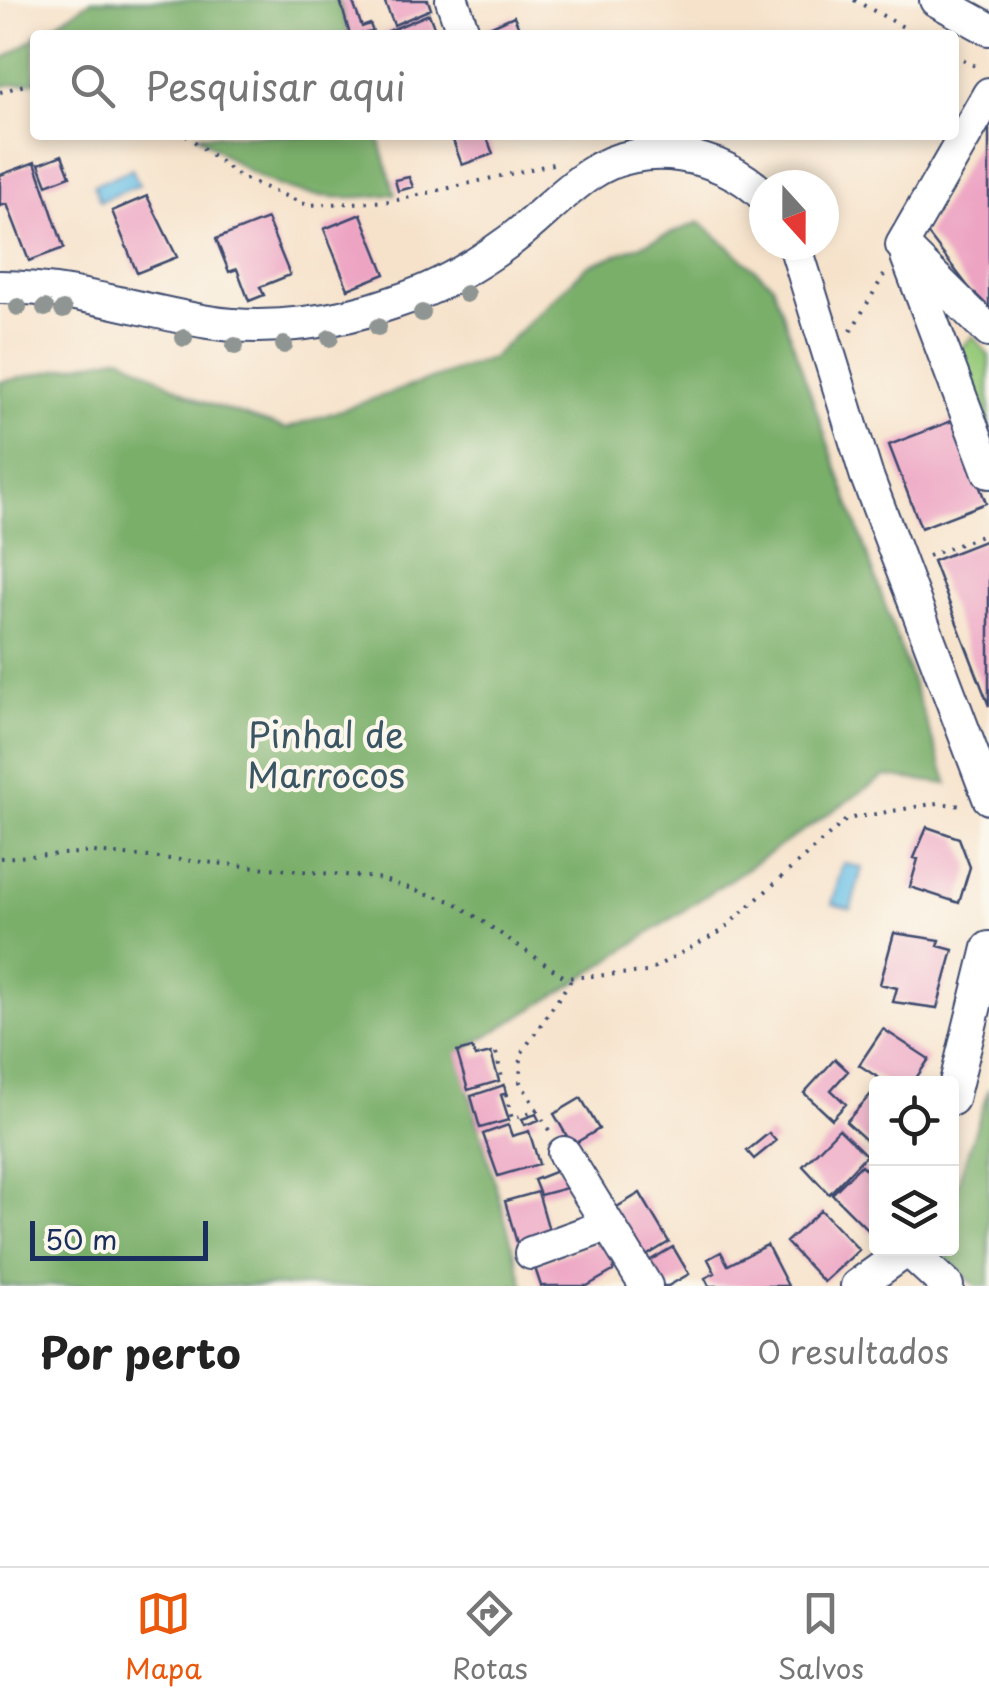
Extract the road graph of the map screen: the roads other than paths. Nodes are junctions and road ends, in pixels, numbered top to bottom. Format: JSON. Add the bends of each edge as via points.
{"nodes":[{"id":1,"x":452,"y":0,"type":"edge"},
{"id":2,"x":936,"y":0,"type":"edge"},
{"id":3,"x":989,"y":29,"type":"edge"},
{"id":4,"x":462,"y":30,"type":"edge"},
{"id":5,"x":989,"y":94,"type":"edge"},
{"id":6,"x":749,"y":183,"type":"edge"},
{"id":7,"x":902,"y":245,"type":"junction"},
{"id":8,"x":799,"y":260,"type":"edge"},
{"id":9,"x":0,"y":288,"type":"edge"},
{"id":10,"x":989,"y":331,"type":"edge"},
{"id":11,"x":989,"y":472,"type":"edge"},
{"id":12,"x":981,"y":802,"type":"edge"},
{"id":13,"x":989,"y":948,"type":"edge"},
{"id":14,"x":958,"y":1076,"type":"edge"},
{"id":15,"x":564,"y":1153,"type":"road end"},
{"id":16,"x":608,"y":1225,"type":"junction"},
{"id":17,"x":531,"y":1253,"type":"dead end"},
{"id":18,"x":900,"y":1256,"type":"edge"},
{"id":19,"x":915,"y":1256,"type":"edge"},
{"id":20,"x":646,"y":1286,"type":"edge"},
{"id":21,"x":857,"y":1286,"type":"edge"},
{"id":22,"x":946,"y":1286,"type":"edge"}],
"edges":[{"from":1,"to":4,"type":"street"},
{"from":2,"to":3,"type":"street"},
{"from":5,"to":7,"type":"street"},
{"from":6,"to":9,"type":"street","via":[[685,156],[630,158],[591,172],[477,263],[396,302],[340,317],[210,322],[97,296]]},
{"from":7,"to":10,"type":"street"},
{"from":7,"to":11,"type":"street"},
{"from":8,"to":12,"type":"street"},
{"from":13,"to":14,"type":"street"},
{"from":15,"to":16,"type":"street"},
{"from":16,"to":17,"type":"street"},
{"from":16,"to":20,"type":"street"},
{"from":18,"to":21,"type":"street"},
{"from":19,"to":22,"type":"street"}]}
